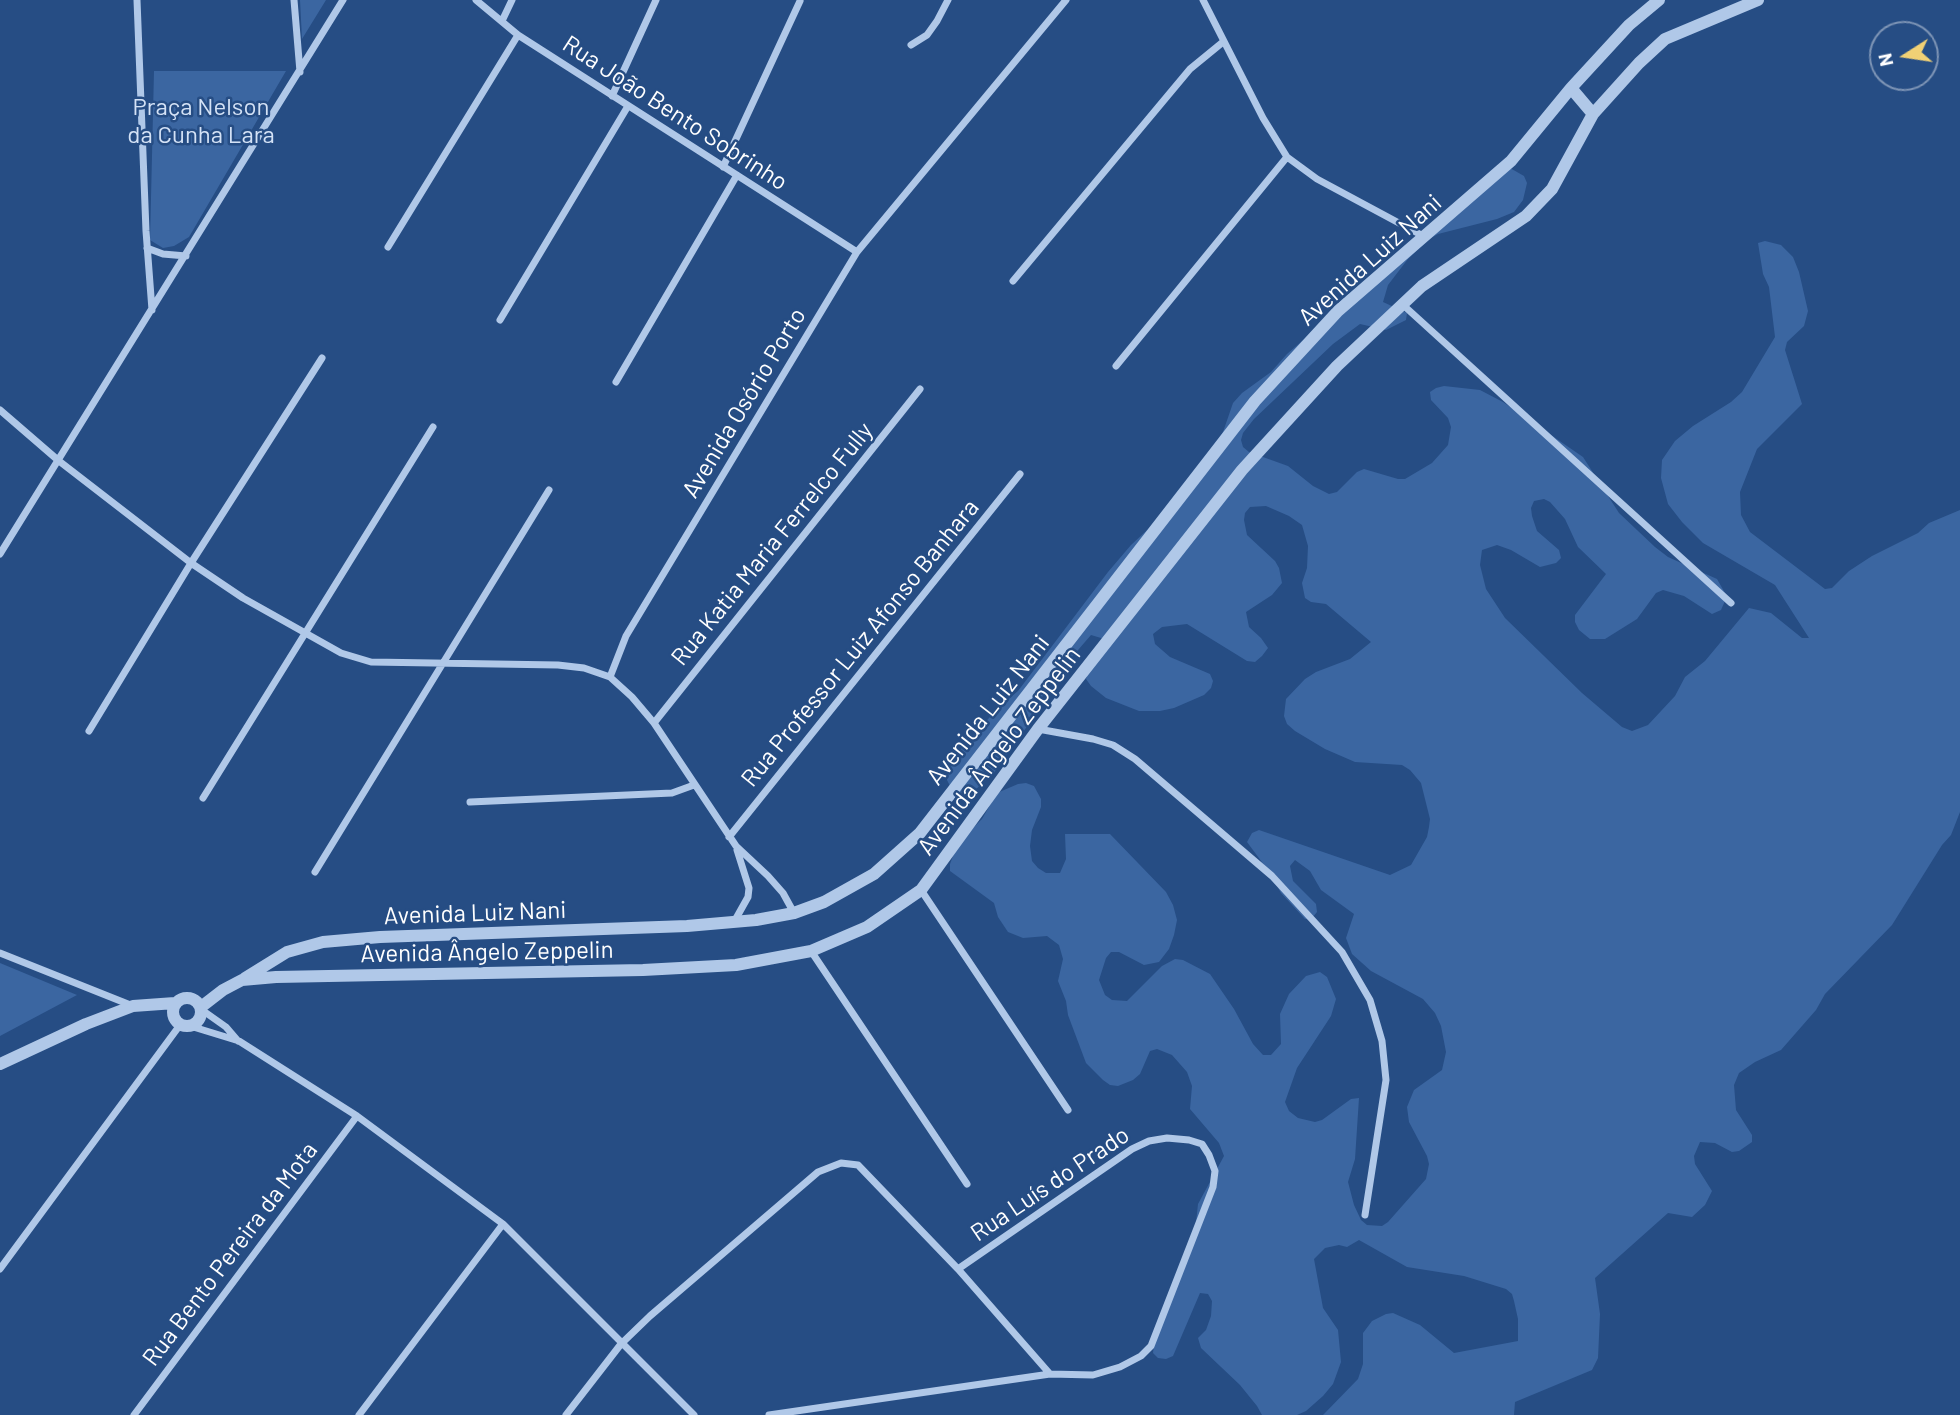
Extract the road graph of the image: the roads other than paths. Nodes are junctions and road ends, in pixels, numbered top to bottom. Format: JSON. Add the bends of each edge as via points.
{"nodes":[{"id":1,"x":137,"y":0,"type":"edge"},
{"id":2,"x":294,"y":0,"type":"edge"},
{"id":3,"x":343,"y":0,"type":"edge"},
{"id":4,"x":476,"y":0,"type":"edge"},
{"id":5,"x":512,"y":0,"type":"edge"},
{"id":6,"x":656,"y":0,"type":"edge"},
{"id":7,"x":948,"y":0,"type":"edge"},
{"id":8,"x":1066,"y":0,"type":"edge"},
{"id":9,"x":1203,"y":0,"type":"edge"},
{"id":10,"x":1659,"y":0,"type":"edge"},
{"id":11,"x":1758,"y":0,"type":"edge"},
{"id":12,"x":800,"y":1,"type":"edge"},
{"id":13,"x":502,"y":21,"type":"junction"},
{"id":14,"x":519,"y":35,"type":"junction"},
{"id":15,"x":1223,"y":42,"type":"junction"},
{"id":16,"x":911,"y":45,"type":"dead end"},
{"id":17,"x":300,"y":72,"type":"junction"},
{"id":18,"x":1571,"y":89,"type":"junction"},
{"id":19,"x":612,"y":96,"type":"junction"},
{"id":20,"x":628,"y":106,"type":"junction"},
{"id":21,"x":1593,"y":114,"type":"junction"},
{"id":22,"x":1287,"y":157,"type":"junction"},
{"id":23,"x":723,"y":167,"type":"junction"},
{"id":24,"x":737,"y":175,"type":"junction"},
{"id":25,"x":1425,"y":237,"type":"junction"},
{"id":26,"x":388,"y":247,"type":"dead end"},
{"id":27,"x":147,"y":248,"type":"junction"},
{"id":28,"x":857,"y":252,"type":"junction"},
{"id":29,"x":186,"y":256,"type":"junction"},
{"id":30,"x":1013,"y":281,"type":"dead end"},
{"id":31,"x":1402,"y":304,"type":"junction"},
{"id":32,"x":152,"y":311,"type":"junction"},
{"id":33,"x":500,"y":320,"type":"dead end"},
{"id":34,"x":322,"y":358,"type":"dead end"},
{"id":35,"x":1116,"y":366,"type":"dead end"},
{"id":36,"x":616,"y":383,"type":"dead end"},
{"id":37,"x":920,"y":389,"type":"dead end"},
{"id":38,"x":0,"y":410,"type":"edge"},
{"id":39,"x":433,"y":427,"type":"dead end"},
{"id":40,"x":59,"y":461,"type":"junction"},
{"id":41,"x":1020,"y":474,"type":"dead end"},
{"id":42,"x":549,"y":490,"type":"dead end"},
{"id":43,"x":0,"y":554,"type":"edge"},
{"id":44,"x":191,"y":563,"type":"junction"},
{"id":45,"x":1731,"y":603,"type":"dead end"},
{"id":46,"x":305,"y":633,"type":"junction"},
{"id":47,"x":443,"y":664,"type":"junction"},
{"id":48,"x":610,"y":677,"type":"junction"},
{"id":49,"x":654,"y":723,"type":"junction"},
{"id":50,"x":1038,"y":729,"type":"junction"},
{"id":51,"x":89,"y":731,"type":"dead end"},
{"id":52,"x":694,"y":785,"type":"junction"},
{"id":53,"x":203,"y":798,"type":"dead end"},
{"id":54,"x":470,"y":802,"type":"dead end"},
{"id":55,"x":729,"y":837,"type":"junction"},
{"id":56,"x":736,"y":846,"type":"junction"},
{"id":57,"x":315,"y":872,"type":"dead end"},
{"id":58,"x":921,"y":890,"type":"junction"},
{"id":59,"x":794,"y":913,"type":"junction"},
{"id":60,"x":734,"y":922,"type":"junction"},
{"id":61,"x":811,"y":951,"type":"junction"},
{"id":62,"x":0,"y":953,"type":"edge"},
{"id":63,"x":242,"y":980,"type":"junction"},
{"id":64,"x":176,"y":1003,"type":"junction"},
{"id":65,"x":139,"y":1006,"type":"junction"},
{"id":66,"x":199,"y":1006,"type":"junction"},
{"id":67,"x":182,"y":1024,"type":"junction"},
{"id":68,"x":239,"y":1041,"type":"junction"},
{"id":69,"x":0,"y":1064,"type":"edge"},
{"id":70,"x":1068,"y":1110,"type":"dead end"},
{"id":71,"x":356,"y":1116,"type":"junction"},
{"id":72,"x":967,"y":1184,"type":"dead end"},
{"id":73,"x":1365,"y":1215,"type":"dead end"},
{"id":74,"x":503,"y":1224,"type":"junction"},
{"id":75,"x":0,"y":1269,"type":"edge"},
{"id":76,"x":958,"y":1269,"type":"junction"},
{"id":77,"x":621,"y":1344,"type":"junction"},
{"id":78,"x":1050,"y":1374,"type":"junction"},
{"id":79,"x":134,"y":1415,"type":"edge"},
{"id":80,"x":359,"y":1415,"type":"edge"},
{"id":81,"x":566,"y":1415,"type":"edge"},
{"id":82,"x":694,"y":1415,"type":"edge"},
{"id":83,"x":769,"y":1415,"type":"edge"}],
"edges":[{"from":1,"to":27,"type":"street"},
{"from":2,"to":17,"type":"street"},
{"from":3,"to":17,"type":"street"},
{"from":4,"to":13,"type":"street","name":"Rua João Bento Sobrinho"},
{"from":5,"to":13,"type":"street"},
{"from":6,"to":19,"type":"street"},
{"from":7,"to":16,"type":"street","via":[[927,35]]},
{"from":8,"to":28,"type":"street","name":"Avenida Osório Porto"},
{"from":9,"to":15,"type":"street"},
{"from":10,"to":18,"type":"street","via":[[1629,25]]},
{"from":11,"to":21,"type":"street","name":"Avenida Ângelo Zeppelin","via":[[1665,39]]},
{"from":12,"to":23,"type":"street"},
{"from":13,"to":14,"type":"street","name":"Rua João Bento Sobrinho"},
{"from":14,"to":19,"type":"street","name":"Rua João Bento Sobrinho"},
{"from":14,"to":26,"type":"street"},
{"from":15,"to":22,"type":"street"},
{"from":15,"to":30,"type":"street","via":[[1190,69]]},
{"from":17,"to":29,"type":"street"},
{"from":18,"to":21,"type":"street"},
{"from":18,"to":25,"type":"street","name":"Avenida Luiz Nani","via":[[1511,162]]},
{"from":19,"to":20,"type":"street","name":"Rua João Bento Sobrinho"},
{"from":20,"to":23,"type":"street","name":"Rua João Bento Sobrinho"},
{"from":20,"to":33,"type":"street"},
{"from":21,"to":31,"type":"street","name":"Avenida Ângelo Zeppelin","via":[[1552,189],[1526,216]]},
{"from":22,"to":25,"type":"street","via":[[1317,180]]},
{"from":22,"to":35,"type":"street"},
{"from":23,"to":24,"type":"street","name":"Rua João Bento Sobrinho"},
{"from":24,"to":28,"type":"street","name":"Rua João Bento Sobrinho"},
{"from":24,"to":36,"type":"street"},
{"from":25,"to":59,"type":"street","name":"Avenida Luiz Nani","via":[[1338,311],[1255,401],[920,833],[874,874]]},
{"from":27,"to":29,"type":"street"},
{"from":27,"to":32,"type":"street"},
{"from":28,"to":48,"type":"street","name":"Avenida Osório Porto","via":[[626,636]]},
{"from":29,"to":32,"type":"street"},
{"from":31,"to":45,"type":"street"},
{"from":31,"to":50,"type":"street","name":"Avenida Ângelo Zeppelin","via":[[1337,366],[1242,470]]},
{"from":32,"to":40,"type":"street"},
{"from":34,"to":44,"type":"street"},
{"from":37,"to":49,"type":"street","name":"Rua Katia Maria Ferrelco Fully"},
{"from":38,"to":40,"type":"street"},
{"from":39,"to":46,"type":"street"},
{"from":40,"to":43,"type":"street"},
{"from":40,"to":44,"type":"street"},
{"from":41,"to":55,"type":"street","name":"Rua Professor Luiz Afonso Banhara"},
{"from":42,"to":47,"type":"street"},
{"from":44,"to":46,"type":"street"},
{"from":44,"to":51,"type":"street"},
{"from":46,"to":47,"type":"street","via":[[341,653],[370,662]]},
{"from":46,"to":53,"type":"street"},
{"from":47,"to":48,"type":"street","via":[[558,665]]},
{"from":47,"to":57,"type":"street"},
{"from":48,"to":49,"type":"street"},
{"from":49,"to":52,"type":"street"},
{"from":50,"to":58,"type":"street","name":"Avenida Ângelo Zeppelin"},
{"from":50,"to":73,"type":"street","via":[[1114,745],[1135,759],[1272,876],[1342,952],[1370,1000],[1382,1041],[1386,1080]]},
{"from":52,"to":54,"type":"street","via":[[672,793]]},
{"from":52,"to":55,"type":"street"},
{"from":55,"to":56,"type":"street"},
{"from":56,"to":59,"type":"street","via":[[776,885]]},
{"from":56,"to":60,"type":"street","via":[[749,888]]},
{"from":58,"to":61,"type":"street","name":"Avenida Ângelo Zeppelin","via":[[867,927]]},
{"from":58,"to":70,"type":"street"},
{"from":59,"to":60,"type":"street","name":"Avenida Luiz Nani"},
{"from":60,"to":63,"type":"street","name":"Avenida Luiz Nani","via":[[323,942],[287,952]]},
{"from":61,"to":63,"type":"street","name":"Avenida Ângelo Zeppelin","via":[[736,965],[643,970]]},
{"from":61,"to":72,"type":"street"},
{"from":62,"to":65,"type":"street"},
{"from":63,"to":66,"type":"street","name":"Avenida Ângelo Zeppelin"},
{"from":64,"to":65,"type":"street"},
{"from":64,"to":66,"type":"street","via":[[181,999]]},
{"from":64,"to":67,"type":"street","via":[[173,1012]]},
{"from":65,"to":67,"type":"street"},
{"from":65,"to":69,"type":"street","via":[[86,1024]]},
{"from":66,"to":67,"type":"street","via":[[197,1023]]},
{"from":66,"to":68,"type":"street"},
{"from":67,"to":68,"type":"street"},
{"from":67,"to":75,"type":"street"},
{"from":68,"to":71,"type":"street"},
{"from":71,"to":74,"type":"street"},
{"from":71,"to":79,"type":"street","name":"Rua Bento Pereira da Mota"},
{"from":74,"to":77,"type":"street"},
{"from":74,"to":80,"type":"street"},
{"from":76,"to":77,"type":"street","via":[[858,1165],[841,1163],[818,1172]]},
{"from":76,"to":78,"type":"street"},
{"from":76,"to":78,"type":"street","name":"Rua Luís do Prado","via":[[1132,1149],[1167,1138],[1202,1144],[1215,1171],[1213,1187],[1151,1346],[1120,1367],[1093,1374]]},
{"from":77,"to":81,"type":"street"},
{"from":77,"to":82,"type":"street"},
{"from":78,"to":83,"type":"street"}]}
